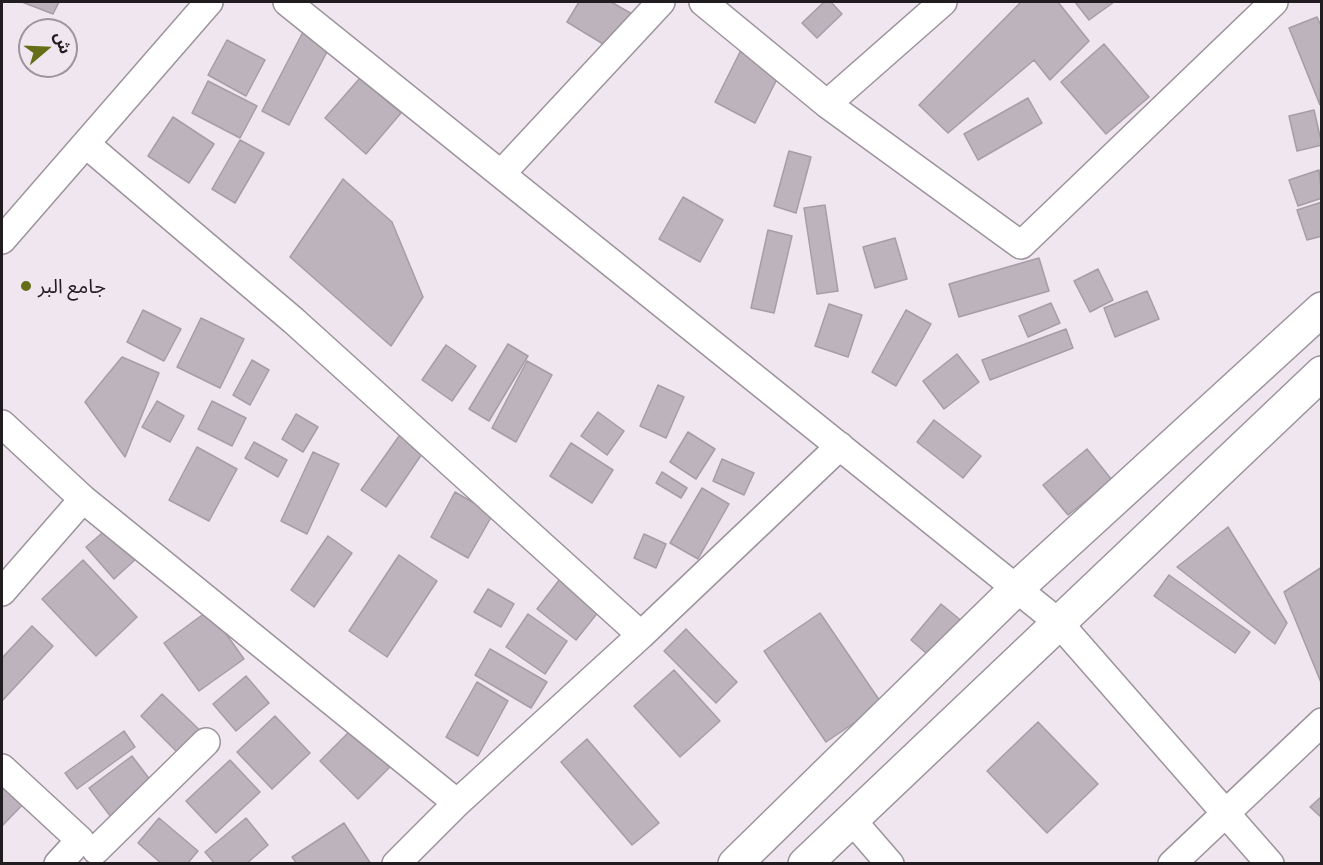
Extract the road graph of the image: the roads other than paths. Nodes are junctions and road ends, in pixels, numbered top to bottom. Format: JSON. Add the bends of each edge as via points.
{"nodes":[{"id":1,"x":209,"y":2,"type":"edge"},
{"id":2,"x":287,"y":2,"type":"edge"},
{"id":3,"x":661,"y":2,"type":"edge"},
{"id":4,"x":703,"y":2,"type":"edge"},
{"id":5,"x":942,"y":2,"type":"edge"},
{"id":6,"x":1274,"y":2,"type":"edge"},
{"id":7,"x":827,"y":104,"type":"junction"},
{"id":8,"x":87,"y":145,"type":"junction"},
{"id":9,"x":501,"y":174,"type":"junction"},
{"id":10,"x":2,"y":240,"type":"edge"},
{"id":11,"x":1322,"y":309,"type":"edge"},
{"id":12,"x":1322,"y":373,"type":"edge"},
{"id":13,"x":2,"y":424,"type":"edge"},
{"id":14,"x":840,"y":446,"type":"junction"},
{"id":15,"x":83,"y":499,"type":"junction"},
{"id":16,"x":1017,"y":588,"type":"junction"},
{"id":17,"x":2,"y":592,"type":"edge"},
{"id":18,"x":1058,"y":622,"type":"junction"},
{"id":19,"x":641,"y":635,"type":"junction"},
{"id":20,"x":1322,"y":722,"type":"edge"},
{"id":21,"x":206,"y":742,"type":"dead end"},
{"id":22,"x":2,"y":768,"type":"edge"},
{"id":23,"x":457,"y":803,"type":"junction"},
{"id":24,"x":1224,"y":812,"type":"junction"},
{"id":25,"x":851,"y":819,"type":"junction"},
{"id":26,"x":96,"y":851,"type":"edge"},
{"id":27,"x":58,"y":864,"type":"edge"},
{"id":28,"x":396,"y":864,"type":"edge"},
{"id":29,"x":735,"y":864,"type":"edge"},
{"id":30,"x":805,"y":864,"type":"edge"},
{"id":31,"x":890,"y":864,"type":"edge"},
{"id":32,"x":1172,"y":864,"type":"edge"},
{"id":33,"x":1270,"y":864,"type":"edge"}],
"edges":[{"from":1,"to":8,"type":"street"},
{"from":2,"to":9,"type":"street"},
{"from":3,"to":9,"type":"street"},
{"from":4,"to":7,"type":"street"},
{"from":5,"to":7,"type":"street"},
{"from":6,"to":7,"type":"street","via":[[1021,245]]},
{"from":8,"to":10,"type":"street"},
{"from":8,"to":19,"type":"street","via":[[294,321]]},
{"from":9,"to":14,"type":"street"},
{"from":11,"to":16,"type":"street"},
{"from":12,"to":18,"type":"street"},
{"from":13,"to":15,"type":"street"},
{"from":14,"to":16,"type":"street"},
{"from":14,"to":19,"type":"street"},
{"from":15,"to":17,"type":"street"},
{"from":15,"to":23,"type":"street"},
{"from":16,"to":18,"type":"street"},
{"from":16,"to":29,"type":"street"},
{"from":18,"to":24,"type":"street"},
{"from":18,"to":25,"type":"street"},
{"from":19,"to":23,"type":"street"},
{"from":20,"to":24,"type":"street"},
{"from":21,"to":26,"type":"street"},
{"from":22,"to":26,"type":"street"},
{"from":23,"to":28,"type":"street"},
{"from":24,"to":32,"type":"street"},
{"from":24,"to":33,"type":"street"},
{"from":25,"to":30,"type":"street"},
{"from":25,"to":31,"type":"street"},
{"from":26,"to":27,"type":"street"}]}
